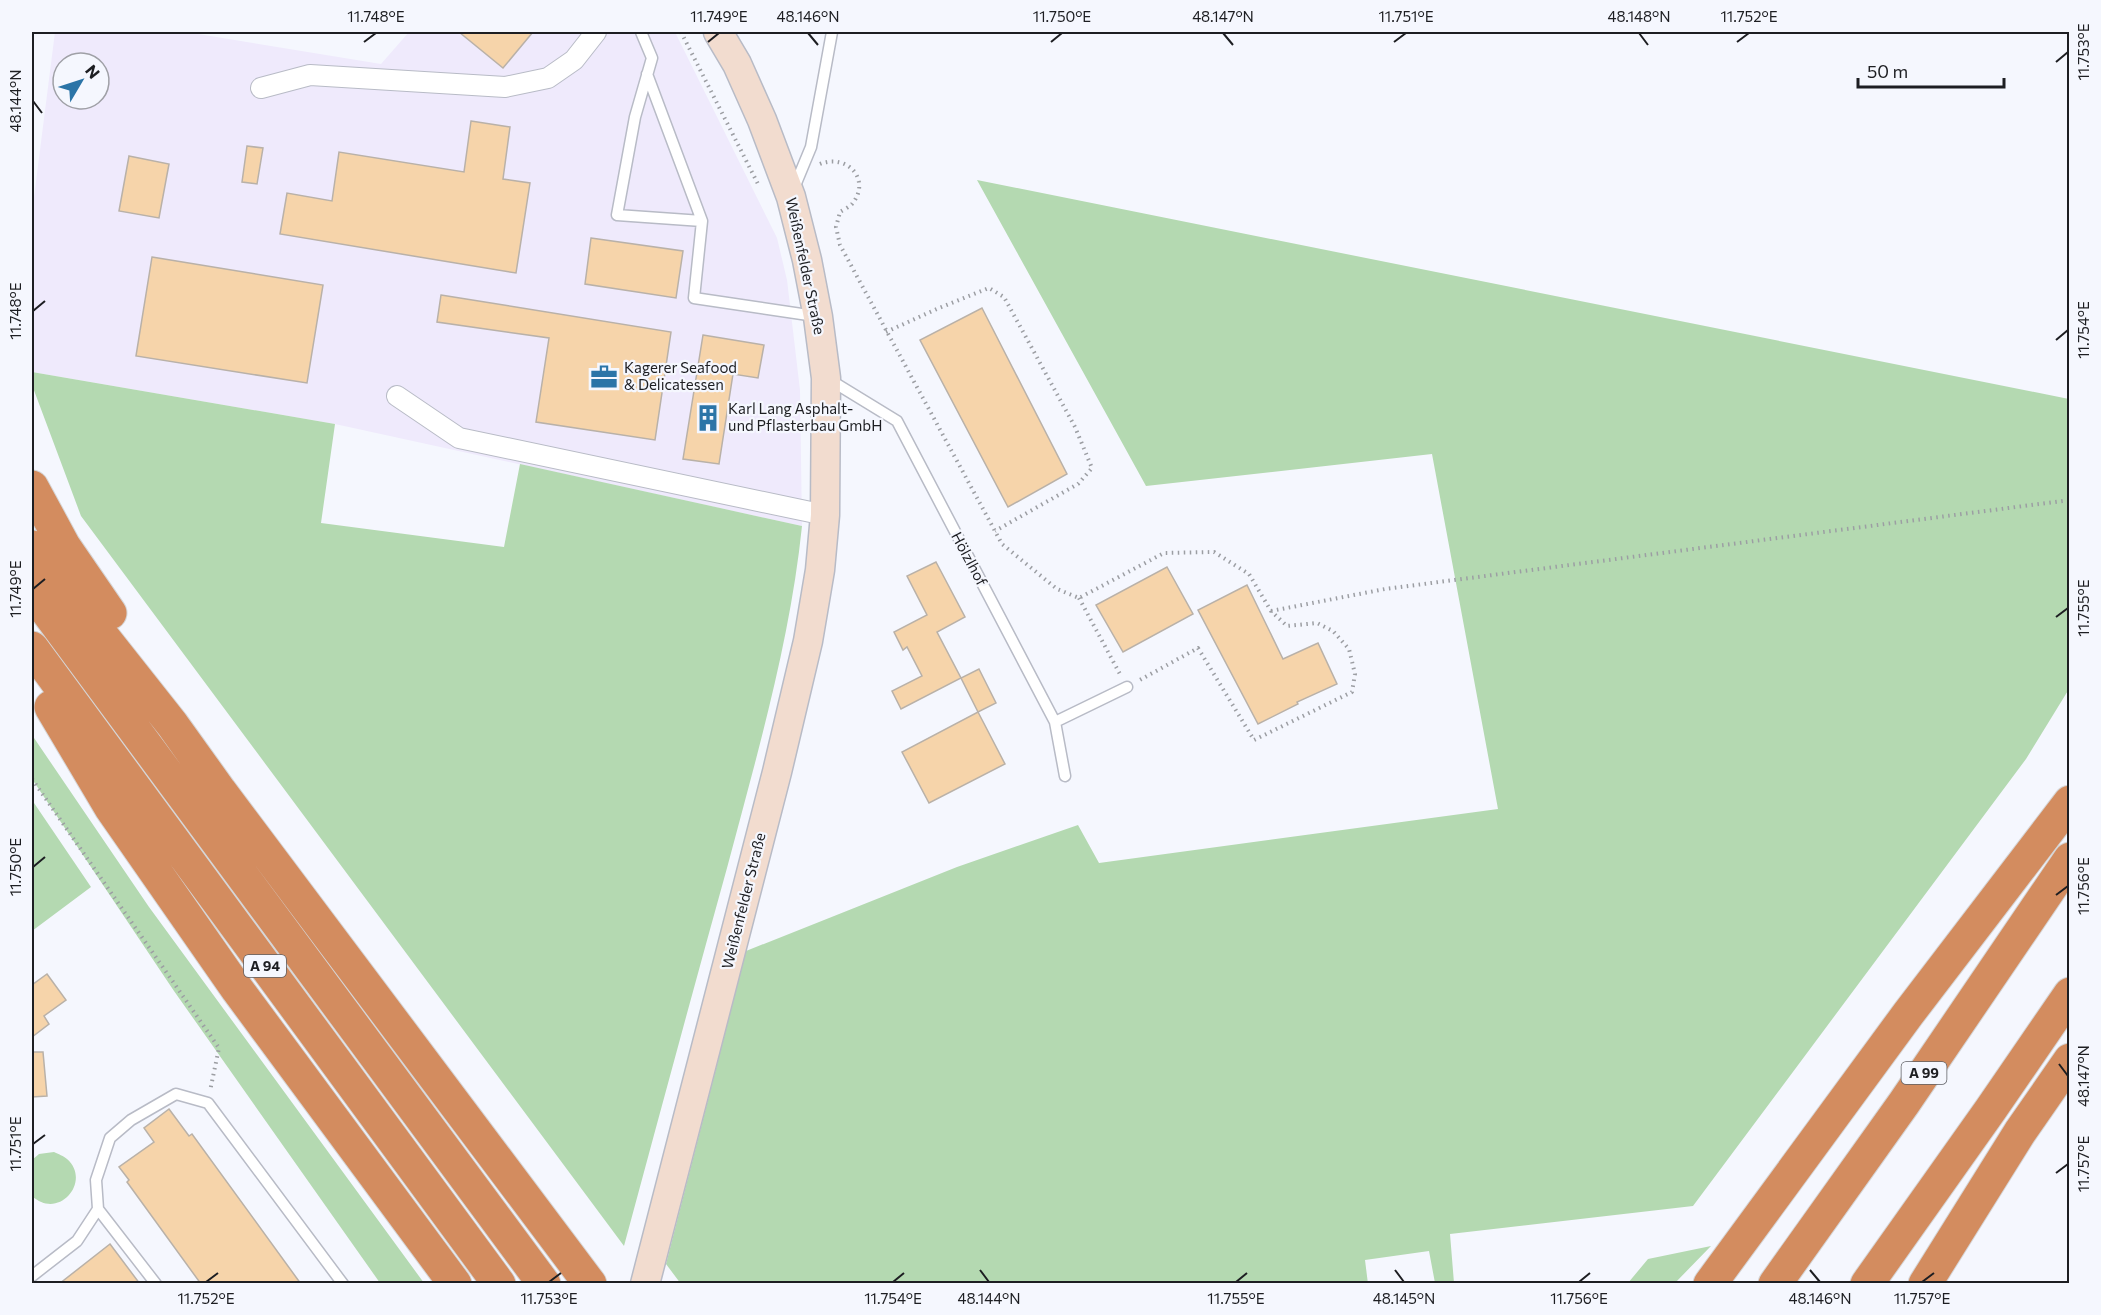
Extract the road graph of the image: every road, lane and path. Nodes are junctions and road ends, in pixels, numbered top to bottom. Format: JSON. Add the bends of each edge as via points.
{"nodes":[{"id":1,"x":596,"y":32,"type":"edge"},
{"id":2,"x":641,"y":32,"type":"edge"},
{"id":3,"x":718,"y":32,"type":"edge"},
{"id":4,"x":832,"y":32,"type":"edge"},
{"id":5,"x":647,"y":74,"type":"junction"},
{"id":6,"x":261,"y":88,"type":"dead end"},
{"id":7,"x":791,"y":197,"type":"junction"},
{"id":8,"x":702,"y":221,"type":"junction"},
{"id":9,"x":819,"y":317,"type":"junction"},
{"id":10,"x":886,"y":332,"type":"junction"},
{"id":11,"x":826,"y":378,"type":"junction"},
{"id":12,"x":397,"y":396,"type":"dead end"},
{"id":13,"x":32,"y":487,"type":"edge"},
{"id":14,"x":2070,"y":500,"type":"edge"},
{"id":15,"x":825,"y":515,"type":"junction"},
{"id":16,"x":995,"y":531,"type":"junction"},
{"id":17,"x":32,"y":547,"type":"edge"},
{"id":18,"x":32,"y":591,"type":"edge"},
{"id":19,"x":1079,"y":598,"type":"junction"},
{"id":20,"x":1271,"y":611,"type":"junction"},
{"id":21,"x":32,"y":648,"type":"edge"},
{"id":22,"x":32,"y":678,"type":"edge"},
{"id":23,"x":1126,"y":687,"type":"junction"},
{"id":24,"x":1055,"y":722,"type":"junction"},
{"id":25,"x":1065,"y":776,"type":"dead end"},
{"id":26,"x":32,"y":779,"type":"edge"},
{"id":27,"x":220,"y":791,"type":"junction"},
{"id":28,"x":2070,"y":802,"type":"edge"},
{"id":29,"x":2070,"y":859,"type":"edge"},
{"id":30,"x":2070,"y":994,"type":"edge"},
{"id":31,"x":2070,"y":1060,"type":"edge"},
{"id":32,"x":208,"y":1103,"type":"junction"},
{"id":33,"x":98,"y":1209,"type":"junction"},
{"id":34,"x":32,"y":1276,"type":"edge"},
{"id":35,"x":156,"y":1284,"type":"edge"},
{"id":36,"x":343,"y":1284,"type":"edge"},
{"id":37,"x":455,"y":1284,"type":"edge"},
{"id":38,"x":499,"y":1284,"type":"edge"},
{"id":39,"x":544,"y":1284,"type":"edge"},
{"id":40,"x":590,"y":1284,"type":"edge"},
{"id":41,"x":645,"y":1284,"type":"edge"},
{"id":42,"x":1710,"y":1284,"type":"edge"},
{"id":43,"x":1774,"y":1284,"type":"edge"},
{"id":44,"x":1866,"y":1284,"type":"edge"},
{"id":45,"x":1925,"y":1284,"type":"edge"}],
"edges":[{"from":1,"to":6,"type":"street","via":[[574,60],[548,78],[505,87],[310,75]]},
{"from":2,"to":5,"type":"lane","via":[[652,57]]},
{"from":3,"to":7,"type":"street","name":"Weißenfelder Straße","via":[[762,120]]},
{"from":4,"to":7,"type":"lane","via":[[811,147]]},
{"from":5,"to":8,"type":"lane"},
{"from":5,"to":8,"type":"lane","via":[[617,215]]},
{"from":7,"to":9,"type":"street","name":"Weißenfelder Straße"},
{"from":7,"to":10,"type":"path","via":[[812,168],[830,160],[845,164],[856,173],[860,189],[852,204],[840,212],[836,227],[840,245]]},
{"from":8,"to":9,"type":"lane","via":[[694,298]]},
{"from":9,"to":11,"type":"street","name":"Weißenfelder Straße"},
{"from":10,"to":16,"type":"path"},
{"from":10,"to":16,"type":"path","via":[[989,288],[1004,297],[1075,427],[1092,468],[1078,484]]},
{"from":11,"to":15,"type":"street","name":"Weißenfelder Straße"},
{"from":11,"to":24,"type":"lane","name":"Hölzlhof","via":[[897,421]]},
{"from":12,"to":15,"type":"street","via":[[459,438]]},
{"from":13,"to":27,"type":"highway","via":[[64,546],[206,741]]},
{"from":14,"to":20,"type":"path","via":[[1385,590]]},
{"from":15,"to":41,"type":"street","name":"Weißenfelder Straße","via":[[808,641]]},
{"from":16,"to":19,"type":"path","via":[[1002,544],[1057,590]]},
{"from":17,"to":27,"type":"highway"},
{"from":18,"to":39,"type":"highway","number":"A 94"},
{"from":19,"to":20,"type":"path","via":[[1164,553],[1214,552],[1249,574]]},
{"from":19,"to":23,"type":"path"},
{"from":20,"to":23,"type":"path","via":[[1287,627],[1317,623],[1333,631],[1349,649],[1355,674],[1352,692],[1254,740],[1198,648]]},
{"from":21,"to":38,"type":"highway","number":"A 94"},
{"from":22,"to":37,"type":"highway","via":[[111,808],[230,979]]},
{"from":23,"to":24,"type":"lane"},
{"from":24,"to":25,"type":"lane","name":"Hölzlhof"},
{"from":26,"to":32,"type":"path","via":[[219,1048]]},
{"from":27,"to":40,"type":"highway"},
{"from":28,"to":42,"type":"highway"},
{"from":29,"to":43,"type":"highway","number":"A 99","via":[[1904,1103]]},
{"from":30,"to":44,"type":"highway"},
{"from":31,"to":45,"type":"highway"},
{"from":32,"to":33,"type":"lane","via":[[176,1094],[131,1120],[110,1138],[96,1180]]},
{"from":32,"to":36,"type":"lane"},
{"from":33,"to":34,"type":"lane","via":[[77,1241]]},
{"from":33,"to":35,"type":"lane"}]}
